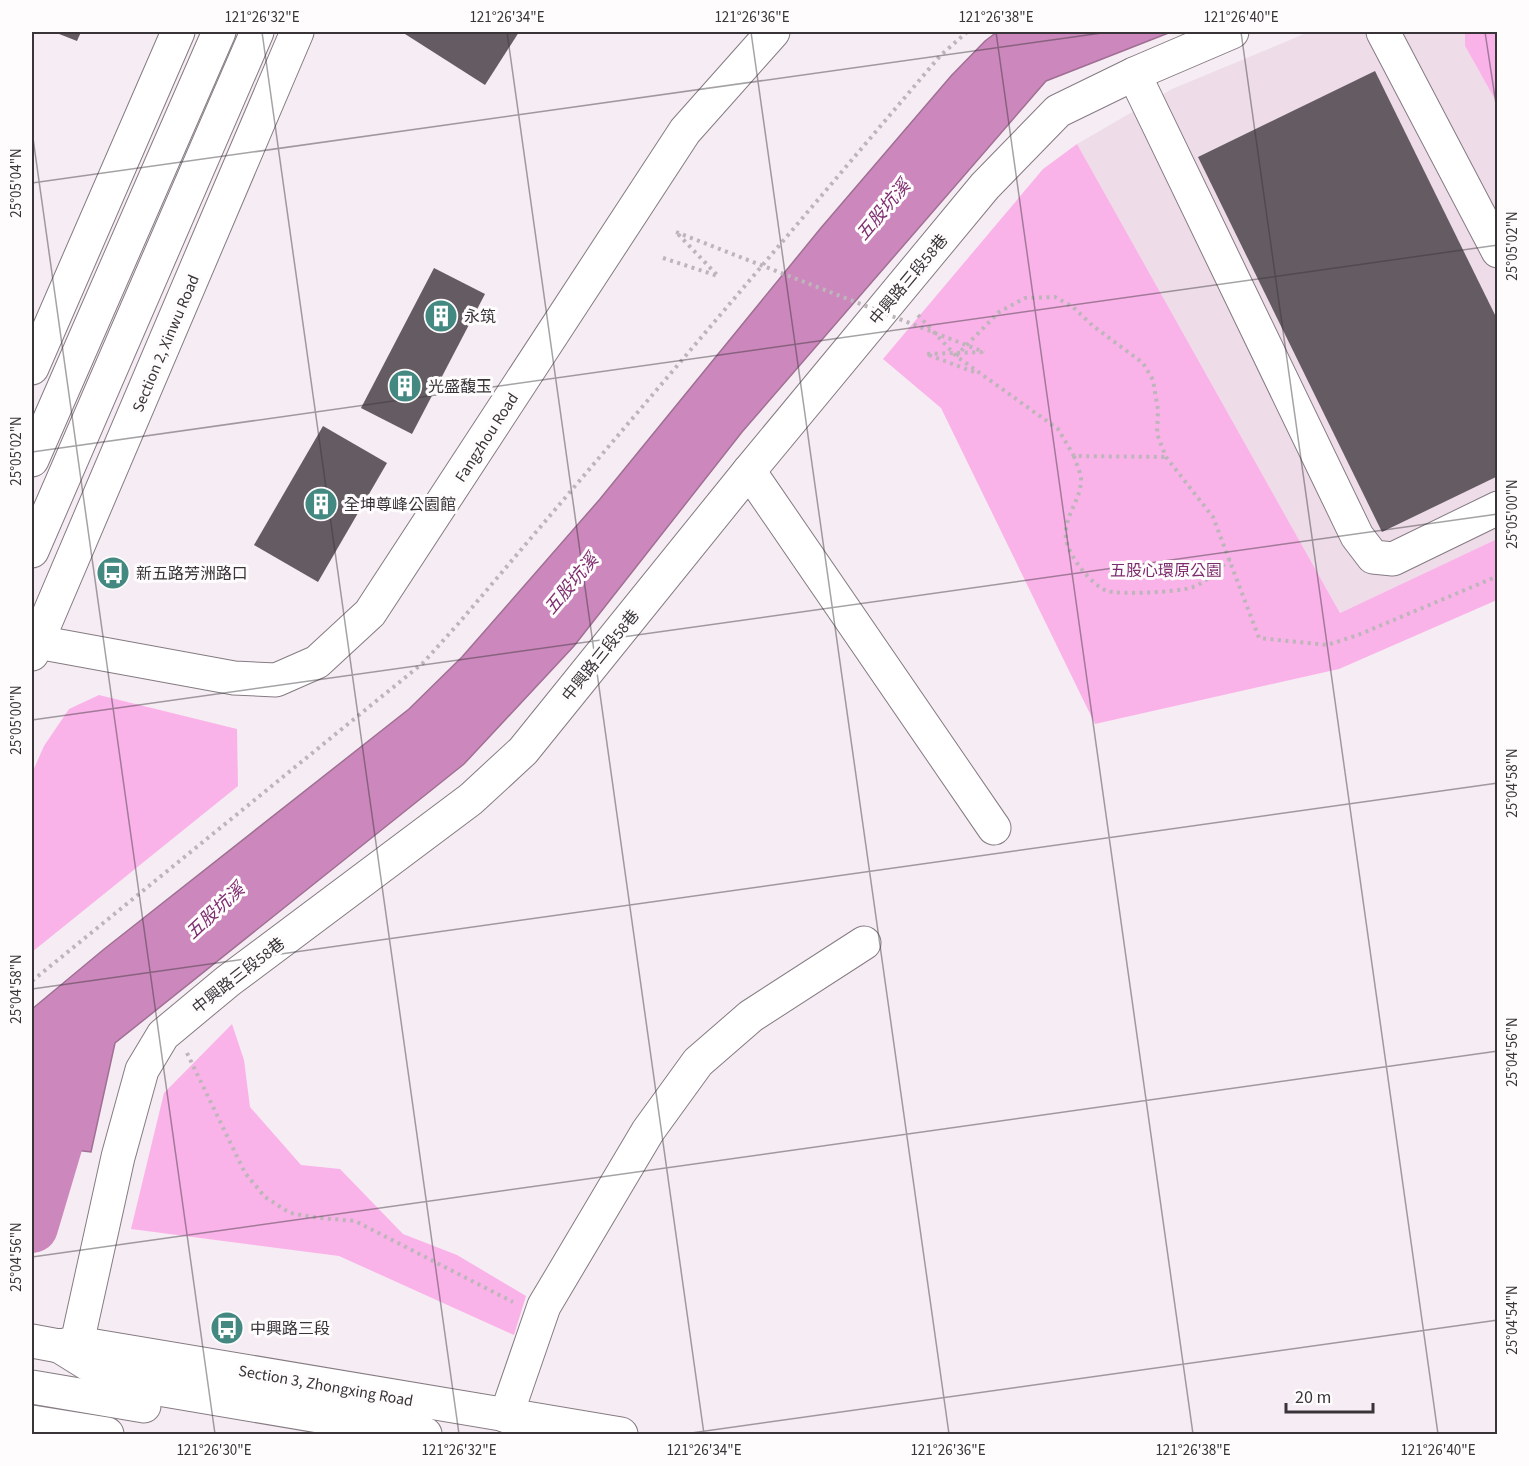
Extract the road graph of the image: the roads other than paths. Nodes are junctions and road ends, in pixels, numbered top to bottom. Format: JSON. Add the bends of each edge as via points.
{"nodes":[{"id":1,"x":178,"y":32,"type":"edge"},
{"id":2,"x":219,"y":32,"type":"edge"},
{"id":3,"x":257,"y":32,"type":"edge"},
{"id":4,"x":297,"y":32,"type":"edge"},
{"id":5,"x":773,"y":32,"type":"edge"},
{"id":6,"x":1232,"y":32,"type":"edge"},
{"id":7,"x":1383,"y":32,"type":"edge"},
{"id":8,"x":1134,"y":74,"type":"junction"},
{"id":9,"x":1497,"y":251,"type":"edge"},
{"id":10,"x":32,"y":368,"type":"edge"},
{"id":11,"x":32,"y":460,"type":"edge"},
{"id":12,"x":749,"y":471,"type":"junction"},
{"id":13,"x":1497,"y":508,"type":"edge"},
{"id":14,"x":32,"y":552,"type":"edge"},
{"id":15,"x":33,"y":645,"type":"edge"},
{"id":16,"x":994,"y":828,"type":"dead end"},
{"id":17,"x":864,"y":943,"type":"dead end"},
{"id":18,"x":53,"y":1343,"type":"edge"},
{"id":19,"x":32,"y":1387,"type":"edge"},
{"id":20,"x":506,"y":1416,"type":"junction"},
{"id":21,"x":40,"y":1423,"type":"edge"},
{"id":22,"x":107,"y":1434,"type":"edge"},
{"id":23,"x":314,"y":1434,"type":"edge"},
{"id":24,"x":425,"y":1434,"type":"edge"},
{"id":25,"x":621,"y":1434,"type":"edge"}],
"edges":[{"from":1,"to":10,"type":"main road"},
{"from":2,"to":11,"type":"main road"},
{"from":3,"to":14,"type":"main road"},
{"from":4,"to":15,"type":"main road","name":"Section 2, Xinwu Road"},
{"from":5,"to":15,"type":"main road","name":"Fangzhou Road","via":[[685,131],[370,613],[317,662],[276,680],[234,678]]},
{"from":6,"to":8,"type":"main road","name":"中興路三段58巷"},
{"from":7,"to":9,"type":"main road"},
{"from":8,"to":12,"type":"main road","name":"中興路三段58巷","via":[[1058,111],[985,186]]},
{"from":8,"to":13,"type":"main road","via":[[1357,536],[1373,558],[1393,559]]},
{"from":12,"to":16,"type":"main road"},
{"from":12,"to":18,"type":"main road","name":"中興路三段58巷","via":[[524,751],[471,799],[228,981],[164,1035],[142,1070],[118,1157]]},
{"from":17,"to":20,"type":"main road","via":[[751,1016],[698,1062],[648,1131],[544,1306]]},
{"from":18,"to":20,"type":"main road","name":"Section 3, Zhongxing Road"},
{"from":18,"to":24,"type":"main road","via":[[117,1382]]},
{"from":19,"to":23,"type":"main road"},
{"from":20,"to":25,"type":"main road","name":"Section 3, Zhongxing Road"},
{"from":21,"to":22,"type":"main road"}]}
